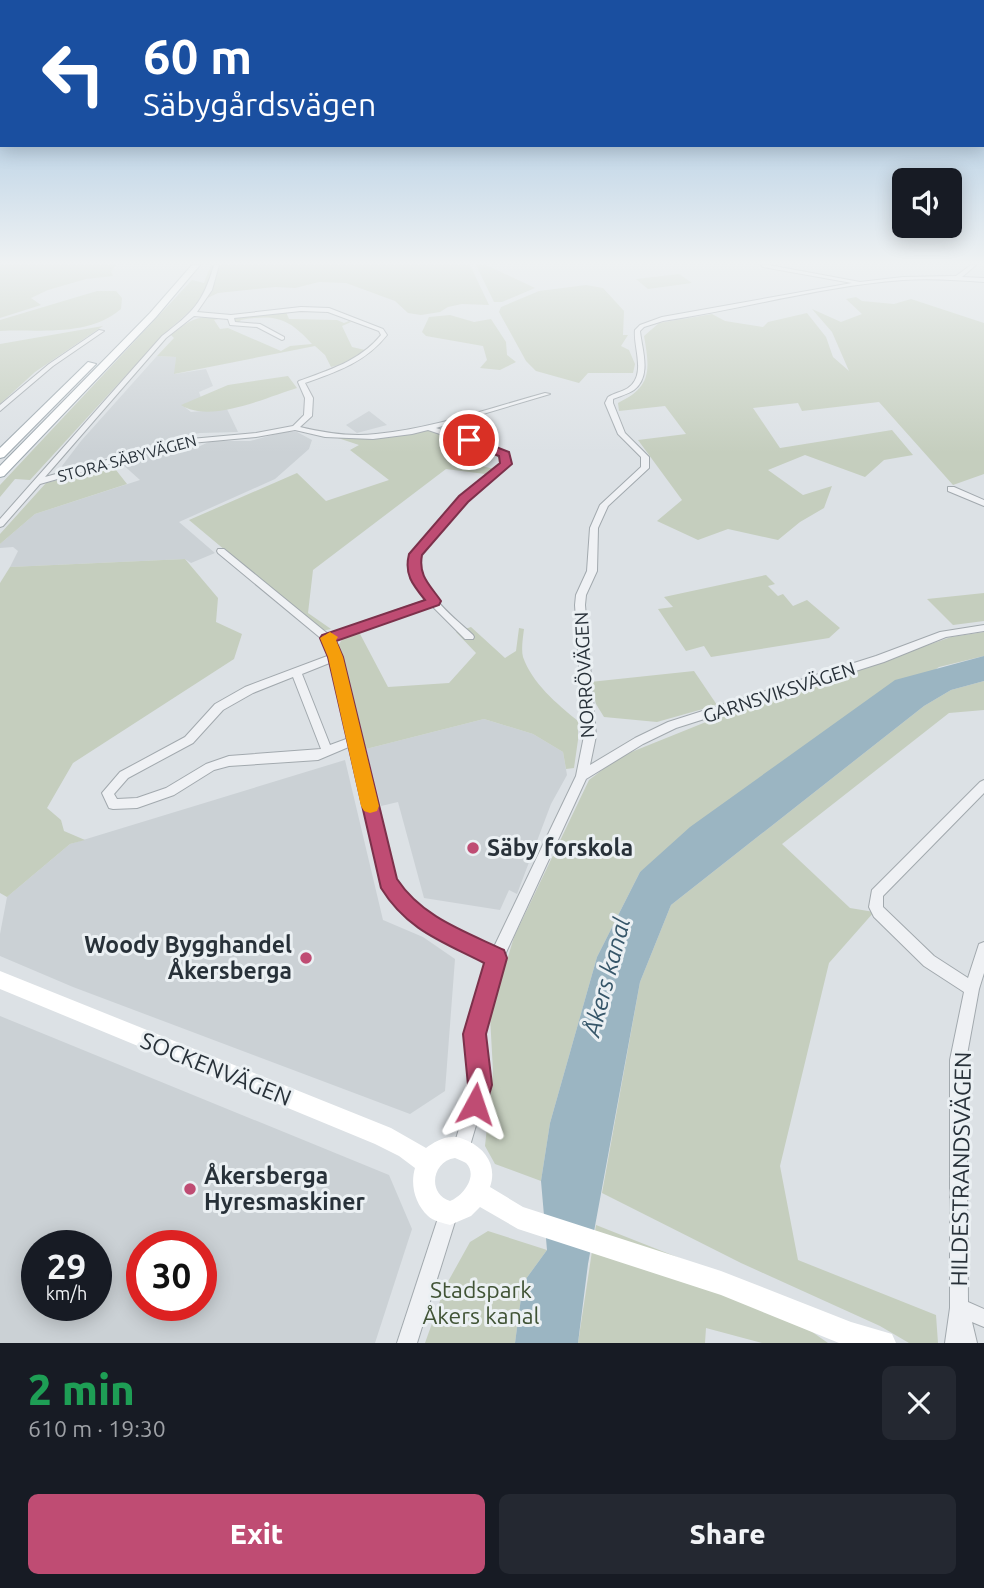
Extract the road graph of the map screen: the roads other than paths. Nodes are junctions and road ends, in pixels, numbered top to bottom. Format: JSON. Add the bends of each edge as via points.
{"nodes":[{"id":1,"x":127,"y":328,"type":"edge"},
{"id":2,"x":140,"y":328,"type":"edge"},
{"id":3,"x":176,"y":328,"type":"edge"},
{"id":4,"x":263,"y":328,"type":"edge"},
{"id":5,"x":375,"y":328,"type":"edge"},
{"id":6,"x":640,"y":328,"type":"edge"},
{"id":7,"x":101,"y":331,"type":"dead end"},
{"id":8,"x":282,"y":338,"type":"dead end"},
{"id":9,"x":547,"y":394,"type":"dead end"},
{"id":10,"x":0,"y":409,"type":"edge"},
{"id":11,"x":427,"y":427,"type":"junction"},
{"id":12,"x":295,"y":428,"type":"junction"},
{"id":13,"x":0,"y":455,"type":"edge"},
{"id":14,"x":0,"y":473,"type":"edge"},
{"id":15,"x":37,"y":482,"type":"junction"},
{"id":16,"x":951,"y":489,"type":"dead end"},
{"id":17,"x":984,"y":503,"type":"edge"},
{"id":18,"x":0,"y":524,"type":"edge"},
{"id":19,"x":221,"y":551,"type":"dead end"},
{"id":20,"x":434,"y":601,"type":"junction"},
{"id":21,"x":984,"y":628,"type":"edge"},
{"id":22,"x":469,"y":637,"type":"dead end"},
{"id":23,"x":327,"y":638,"type":"junction"},
{"id":24,"x":335,"y":657,"type":"junction"},
{"id":25,"x":296,"y":671,"type":"junction"},
{"id":26,"x":355,"y":740,"type":"junction"},
{"id":27,"x":327,"y":751,"type":"junction"},
{"id":28,"x":582,"y":776,"type":"junction"},
{"id":29,"x":984,"y":785,"type":"edge"},
{"id":30,"x":984,"y":949,"type":"edge"},
{"id":31,"x":496,"y":958,"type":"junction"},
{"id":32,"x":0,"y":980,"type":"edge"},
{"id":33,"x":972,"y":989,"type":"junction"},
{"id":34,"x":461,"y":1149,"type":"junction"},
{"id":35,"x":428,"y":1164,"type":"junction"},
{"id":36,"x":478,"y":1193,"type":"junction"},
{"id":37,"x":449,"y":1212,"type":"junction"},
{"id":38,"x":959,"y":1308,"type":"junction"},
{"id":39,"x":984,"y":1318,"type":"edge"},
{"id":40,"x":855,"y":1339,"type":"edge"},
{"id":41,"x":407,"y":1343,"type":"edge"},
{"id":42,"x":883,"y":1343,"type":"edge"},
{"id":43,"x":956,"y":1343,"type":"edge"},
{"id":44,"x":967,"y":1343,"type":"edge"}],
"edges":[{"from":1,"to":13,"type":"main road"},
{"from":2,"to":14,"type":"main road"},
{"from":3,"to":15,"type":"street"},
{"from":4,"to":8,"type":"street"},
{"from":5,"to":12,"type":"street","via":[[384,335],[358,359],[301,382],[308,416]]},
{"from":6,"to":28,"type":"street","name":"NORRÖVÄGEN","via":[[639,379],[609,402],[622,434],[645,457],[645,468],[604,505],[594,528],[593,571],[581,595],[590,736]]},
{"from":7,"to":10,"type":"street","via":[[51,365]]},
{"from":9,"to":11,"type":"street","name":"STORA SÄBYVÄGEN"},
{"from":11,"to":12,"type":"street","name":"STORA SÄBYVÄGEN","via":[[373,437],[325,435]]},
{"from":11,"to":20,"type":"street","via":[[505,454],[506,464],[463,499],[416,554],[416,579]]},
{"from":12,"to":15,"type":"street","name":"STORA SÄBYVÄGEN","via":[[180,442]]},
{"from":15,"to":18,"type":"street"},
{"from":16,"to":17,"type":"street"},
{"from":19,"to":23,"type":"street"},
{"from":20,"to":22,"type":"street"},
{"from":20,"to":23,"type":"street"},
{"from":21,"to":28,"type":"street","name":"GARNSVIKSVÄGEN","via":[[944,634],[673,725]]},
{"from":23,"to":24,"type":"street"},
{"from":24,"to":25,"type":"street"},
{"from":24,"to":26,"type":"street"},
{"from":25,"to":27,"type":"street"},
{"from":25,"to":27,"type":"street","via":[[219,707],[189,740],[124,775],[108,793],[113,804],[137,803],[170,792],[210,767],[229,761]]},
{"from":26,"to":27,"type":"street"},
{"from":26,"to":31,"type":"street","via":[[388,881],[402,903],[424,921]]},
{"from":28,"to":31,"type":"street","name":"NORRÖVÄGEN"},
{"from":29,"to":33,"type":"street","via":[[877,894],[876,907],[929,961]]},
{"from":30,"to":33,"type":"street","name":"HILDESTRANDSVÄGEN"},
{"from":31,"to":34,"type":"street","name":"NORRÖVÄGEN","via":[[475,1034],[480,1085]]},
{"from":32,"to":35,"type":"street","name":"SOCKENVÄGEN","via":[[383,1136]]},
{"from":33,"to":38,"type":"street","name":"HILDESTRANDSVÄGEN","via":[[958,1060]]},
{"from":34,"to":35,"type":"street","via":[[445,1149]]},
{"from":34,"to":36,"type":"street","via":[[479,1166]]},
{"from":35,"to":37,"type":"street","via":[[427,1195],[433,1205]]},
{"from":36,"to":37,"type":"street","via":[[468,1207]]},
{"from":36,"to":40,"type":"street","via":[[518,1217],[722,1283]]},
{"from":37,"to":41,"type":"street"},
{"from":38,"to":39,"type":"street"},
{"from":38,"to":43,"type":"street","name":"HILDESTRANDSVÄGEN"},
{"from":38,"to":44,"type":"street","name":"HILDESTRANDSVÄGEN"},
{"from":40,"to":42,"type":"street"}]}
